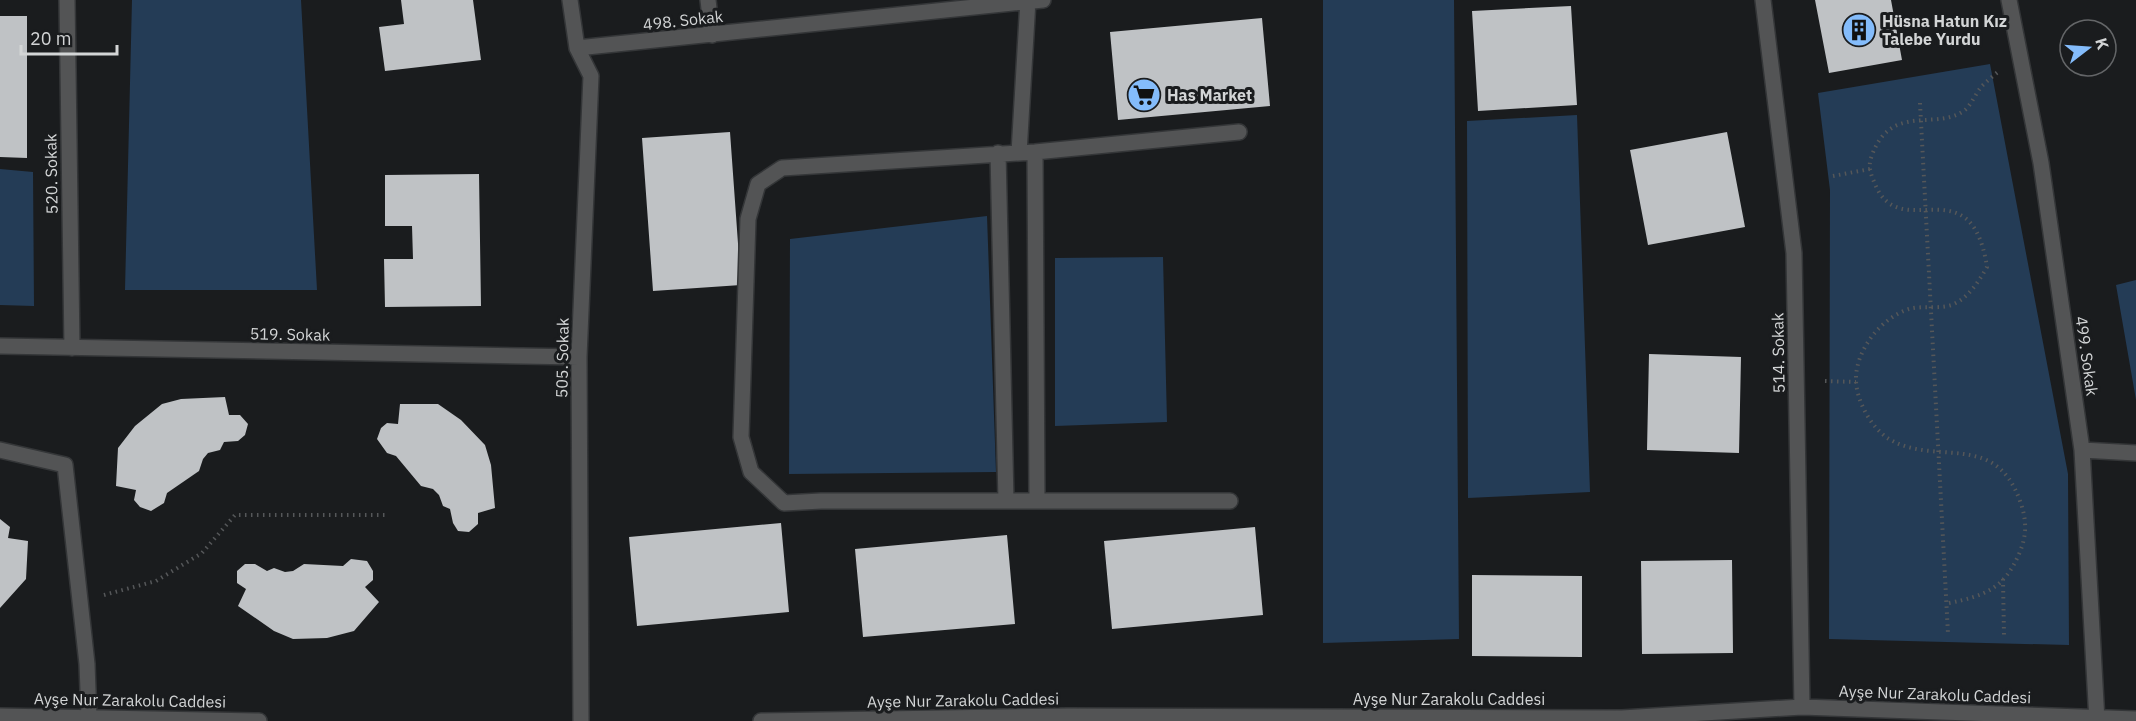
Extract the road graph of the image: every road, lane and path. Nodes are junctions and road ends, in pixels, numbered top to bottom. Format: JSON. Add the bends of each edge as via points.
{"nodes":[{"id":1,"x":67,"y":0,"type":"edge"},
{"id":2,"x":570,"y":0,"type":"edge"},
{"id":3,"x":708,"y":0,"type":"edge"},
{"id":4,"x":1763,"y":0,"type":"edge"},
{"id":5,"x":2009,"y":0,"type":"edge"},
{"id":6,"x":1033,"y":1,"type":"edge"},
{"id":7,"x":712,"y":35,"type":"junction"},
{"id":8,"x":577,"y":48,"type":"junction"},
{"id":9,"x":2019,"y":52,"type":"junction"},
{"id":10,"x":1920,"y":103,"type":"dead end"},
{"id":11,"x":1921,"y":119,"type":"junction"},
{"id":12,"x":1239,"y":132,"type":"dead end"},
{"id":13,"x":1035,"y":152,"type":"junction"},
{"id":14,"x":998,"y":153,"type":"junction"},
{"id":15,"x":1019,"y":153,"type":"junction"},
{"id":16,"x":1870,"y":170,"type":"junction"},
{"id":17,"x":1833,"y":176,"type":"dead end"},
{"id":18,"x":1926,"y":209,"type":"junction"},
{"id":19,"x":1931,"y":307,"type":"junction"},
{"id":20,"x":0,"y":346,"type":"edge"},
{"id":21,"x":72,"y":348,"type":"junction"},
{"id":22,"x":579,"y":357,"type":"junction"},
{"id":23,"x":1825,"y":381,"type":"dead end"},
{"id":24,"x":1856,"y":382,"type":"junction"},
{"id":25,"x":0,"y":450,"type":"edge"},
{"id":26,"x":1938,"y":450,"type":"junction"},
{"id":27,"x":2082,"y":450,"type":"junction"},
{"id":28,"x":2136,"y":453,"type":"edge"},
{"id":29,"x":1006,"y":501,"type":"junction"},
{"id":30,"x":1037,"y":501,"type":"junction"},
{"id":31,"x":1230,"y":501,"type":"dead end"},
{"id":32,"x":387,"y":515,"type":"dead end"},
{"id":33,"x":2003,"y":578,"type":"junction"},
{"id":34,"x":80,"y":602,"type":"junction"},
{"id":35,"x":1949,"y":603,"type":"junction"},
{"id":36,"x":1948,"y":634,"type":"dead end"},
{"id":37,"x":2004,"y":636,"type":"dead end"},
{"id":38,"x":1802,"y":707,"type":"junction"},
{"id":39,"x":0,"y":716,"type":"edge"},
{"id":40,"x":89,"y":717,"type":"junction"},
{"id":41,"x":1265,"y":719,"type":"edge"},
{"id":42,"x":2136,"y":719,"type":"edge"},
{"id":43,"x":121,"y":720,"type":"edge"},
{"id":44,"x":2097,"y":720,"type":"edge"},
{"id":45,"x":258,"y":721,"type":"edge"},
{"id":46,"x":581,"y":721,"type":"edge"},
{"id":47,"x":761,"y":721,"type":"edge"}],
"edges":[{"from":1,"to":21,"type":"street","name":"520. Sokak"},
{"from":2,"to":8,"type":"street","name":"505. Sokak"},
{"from":3,"to":7,"type":"street"},
{"from":4,"to":38,"type":"street","name":"514. Sokak","via":[[1794,253]]},
{"from":5,"to":9,"type":"street","name":"499. Sokak"},
{"from":6,"to":7,"type":"street","name":"498. Sokak"},
{"from":6,"to":15,"type":"street"},
{"from":7,"to":8,"type":"street","name":"498. Sokak"},
{"from":8,"to":22,"type":"street","name":"505. Sokak","via":[[591,76]]},
{"from":9,"to":11,"type":"path","via":[[1965,109],[1944,119]]},
{"from":9,"to":27,"type":"street","name":"499. Sokak","via":[[2042,163]]},
{"from":10,"to":11,"type":"path"},
{"from":11,"to":16,"type":"path","via":[[1886,131],[1875,146]]},
{"from":11,"to":18,"type":"path"},
{"from":12,"to":13,"type":"street"},
{"from":13,"to":15,"type":"street"},
{"from":13,"to":30,"type":"street"},
{"from":14,"to":15,"type":"street"},
{"from":14,"to":29,"type":"street"},
{"from":14,"to":29,"type":"street","via":[[782,168],[758,184],[748,219],[741,437],[751,472],[784,503]]},
{"from":16,"to":17,"type":"path"},
{"from":16,"to":18,"type":"path","via":[[1880,196],[1895,208]]},
{"from":18,"to":19,"type":"path"},
{"from":18,"to":19,"type":"path","via":[[1952,212],[1975,225],[1984,245],[1987,267],[1960,300],[1953,305]]},
{"from":19,"to":24,"type":"path","via":[[1909,310],[1886,322],[1868,340],[1858,361]]},
{"from":19,"to":26,"type":"path"},
{"from":20,"to":21,"type":"street","name":"519. Sokak"},
{"from":21,"to":22,"type":"street","name":"519. Sokak"},
{"from":22,"to":46,"type":"street","name":"505. Sokak"},
{"from":23,"to":24,"type":"path"},
{"from":24,"to":26,"type":"path","via":[[1869,418],[1888,439]]},
{"from":25,"to":34,"type":"street","via":[[65,465]]},
{"from":26,"to":33,"type":"path","via":[[1966,452],[1987,461],[2003,472],[2017,491],[2025,514],[2026,533],[2014,565]]},
{"from":26,"to":35,"type":"path"},
{"from":27,"to":28,"type":"street"},
{"from":27,"to":44,"type":"street","name":"499. Sokak"},
{"from":29,"to":30,"type":"street"},
{"from":30,"to":31,"type":"street"},
{"from":32,"to":34,"type":"path","via":[[235,515],[202,553],[156,581]]},
{"from":33,"to":35,"type":"path","via":[[1989,593]]},
{"from":33,"to":37,"type":"path"},
{"from":34,"to":40,"type":"street"},
{"from":35,"to":36,"type":"path"},
{"from":38,"to":41,"type":"street","name":"Ayşe Nur Zarakolu Caddesi","via":[[1622,718]]},
{"from":38,"to":44,"type":"street","name":"Ayşe Nur Zarakolu Caddesi"},
{"from":39,"to":40,"type":"street","name":"Ayşe Nur Zarakolu Caddesi"},
{"from":40,"to":43,"type":"street","name":"Ayşe Nur Zarakolu Caddesi"},
{"from":41,"to":47,"type":"street","name":"Ayşe Nur Zarakolu Caddesi","via":[[1068,716]]},
{"from":42,"to":44,"type":"street","name":"Ayşe Nur Zarakolu Caddesi"},
{"from":43,"to":45,"type":"street","name":"Ayşe Nur Zarakolu Caddesi"}]}
